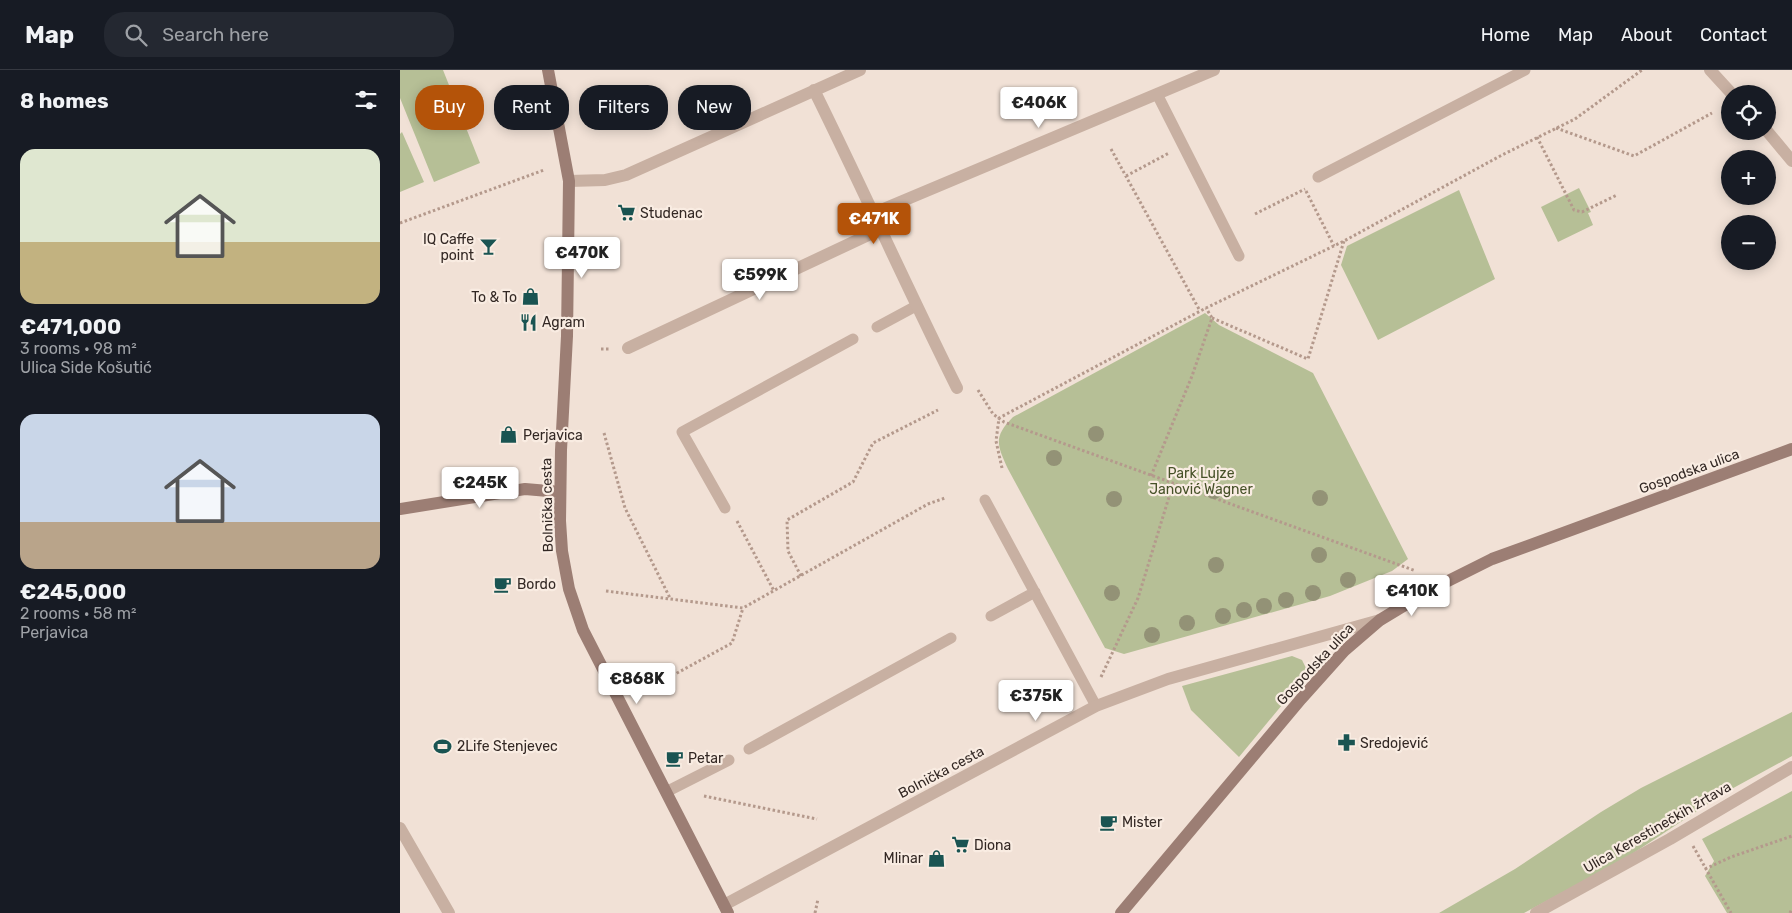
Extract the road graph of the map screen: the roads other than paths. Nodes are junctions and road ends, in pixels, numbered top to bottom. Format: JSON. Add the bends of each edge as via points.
{"nodes":[{"id":1,"x":548,"y":70,"type":"edge"},
{"id":2,"x":860,"y":70,"type":"edge"},
{"id":3,"x":1214,"y":70,"type":"edge"},
{"id":4,"x":1526,"y":70,"type":"edge"},
{"id":5,"x":1710,"y":70,"type":"edge"},
{"id":6,"x":1724,"y":85,"type":"edge"},
{"id":7,"x":814,"y":90,"type":"junction"},
{"id":8,"x":1157,"y":94,"type":"junction"},
{"id":9,"x":1774,"y":140,"type":"edge"},
{"id":10,"x":1792,"y":161,"type":"edge"},
{"id":11,"x":1318,"y":177,"type":"road end"},
{"id":12,"x":569,"y":181,"type":"junction"},
{"id":13,"x":874,"y":213,"type":"junction"},
{"id":14,"x":882,"y":229,"type":"junction"},
{"id":15,"x":1239,"y":256,"type":"dead end"},
{"id":16,"x":916,"y":306,"type":"junction"},
{"id":17,"x":878,"y":327,"type":"dead end"},
{"id":18,"x":854,"y":340,"type":"dead end"},
{"id":19,"x":628,"y":348,"type":"dead end"},
{"id":20,"x":957,"y":388,"type":"dead end"},
{"id":21,"x":1792,"y":449,"type":"edge"},
{"id":22,"x":560,"y":492,"type":"junction"},
{"id":23,"x":985,"y":500,"type":"dead end"},
{"id":24,"x":725,"y":508,"type":"road end"},
{"id":25,"x":400,"y":509,"type":"edge"},
{"id":26,"x":1035,"y":592,"type":"junction"},
{"id":27,"x":991,"y":616,"type":"dead end"},
{"id":28,"x":1380,"y":620,"type":"junction"},
{"id":29,"x":952,"y":638,"type":"dead end"},
{"id":30,"x":1096,"y":706,"type":"junction"},
{"id":31,"x":748,"y":749,"type":"dead end"},
{"id":32,"x":729,"y":760,"type":"dead end"},
{"id":33,"x":1792,"y":767,"type":"edge"},
{"id":34,"x":666,"y":792,"type":"junction"},
{"id":35,"x":400,"y":828,"type":"edge"},
{"id":36,"x":726,"y":909,"type":"edge"},
{"id":37,"x":449,"y":913,"type":"edge"},
{"id":38,"x":1121,"y":913,"type":"edge"},
{"id":39,"x":1536,"y":913,"type":"edge"}],
"edges":[{"from":1,"to":12,"type":"street","name":"Bolnička cesta"},
{"from":2,"to":7,"type":"street"},
{"from":3,"to":8,"type":"street"},
{"from":4,"to":11,"type":"lane"},
{"from":5,"to":6,"type":"street"},
{"from":7,"to":12,"type":"street","via":[[626,175],[604,180]]},
{"from":7,"to":13,"type":"street"},
{"from":8,"to":13,"type":"street"},
{"from":8,"to":15,"type":"lane"},
{"from":9,"to":10,"type":"street"},
{"from":12,"to":22,"type":"street","name":"Bolnička cesta"},
{"from":13,"to":14,"type":"street"},
{"from":14,"to":16,"type":"street"},
{"from":14,"to":19,"type":"street"},
{"from":16,"to":17,"type":"lane"},
{"from":16,"to":20,"type":"street"},
{"from":18,"to":24,"type":"lane","via":[[682,432]]},
{"from":21,"to":28,"type":"street","name":"Gospodska ulica","via":[[1492,559],[1428,591]]},
{"from":22,"to":25,"type":"street","via":[[525,489]]},
{"from":22,"to":34,"type":"street","name":"Bolnička cesta","via":[[562,551],[569,589],[583,630]]},
{"from":23,"to":26,"type":"lane"},
{"from":26,"to":27,"type":"lane"},
{"from":26,"to":30,"type":"lane"},
{"from":28,"to":30,"type":"street","name":"Bolnička cesta","via":[[1168,679]]},
{"from":28,"to":38,"type":"street","name":"Gospodska ulica","via":[[1344,651],[1300,699]]},
{"from":29,"to":31,"type":"lane"},
{"from":30,"to":36,"type":"street","name":"Bolnička cesta"},
{"from":32,"to":34,"type":"lane"},
{"from":33,"to":39,"type":"street","name":"Ulica Kerestinečkih žrtava"},
{"from":34,"to":36,"type":"street","name":"Bolnička cesta"},
{"from":35,"to":37,"type":"street"}]}
